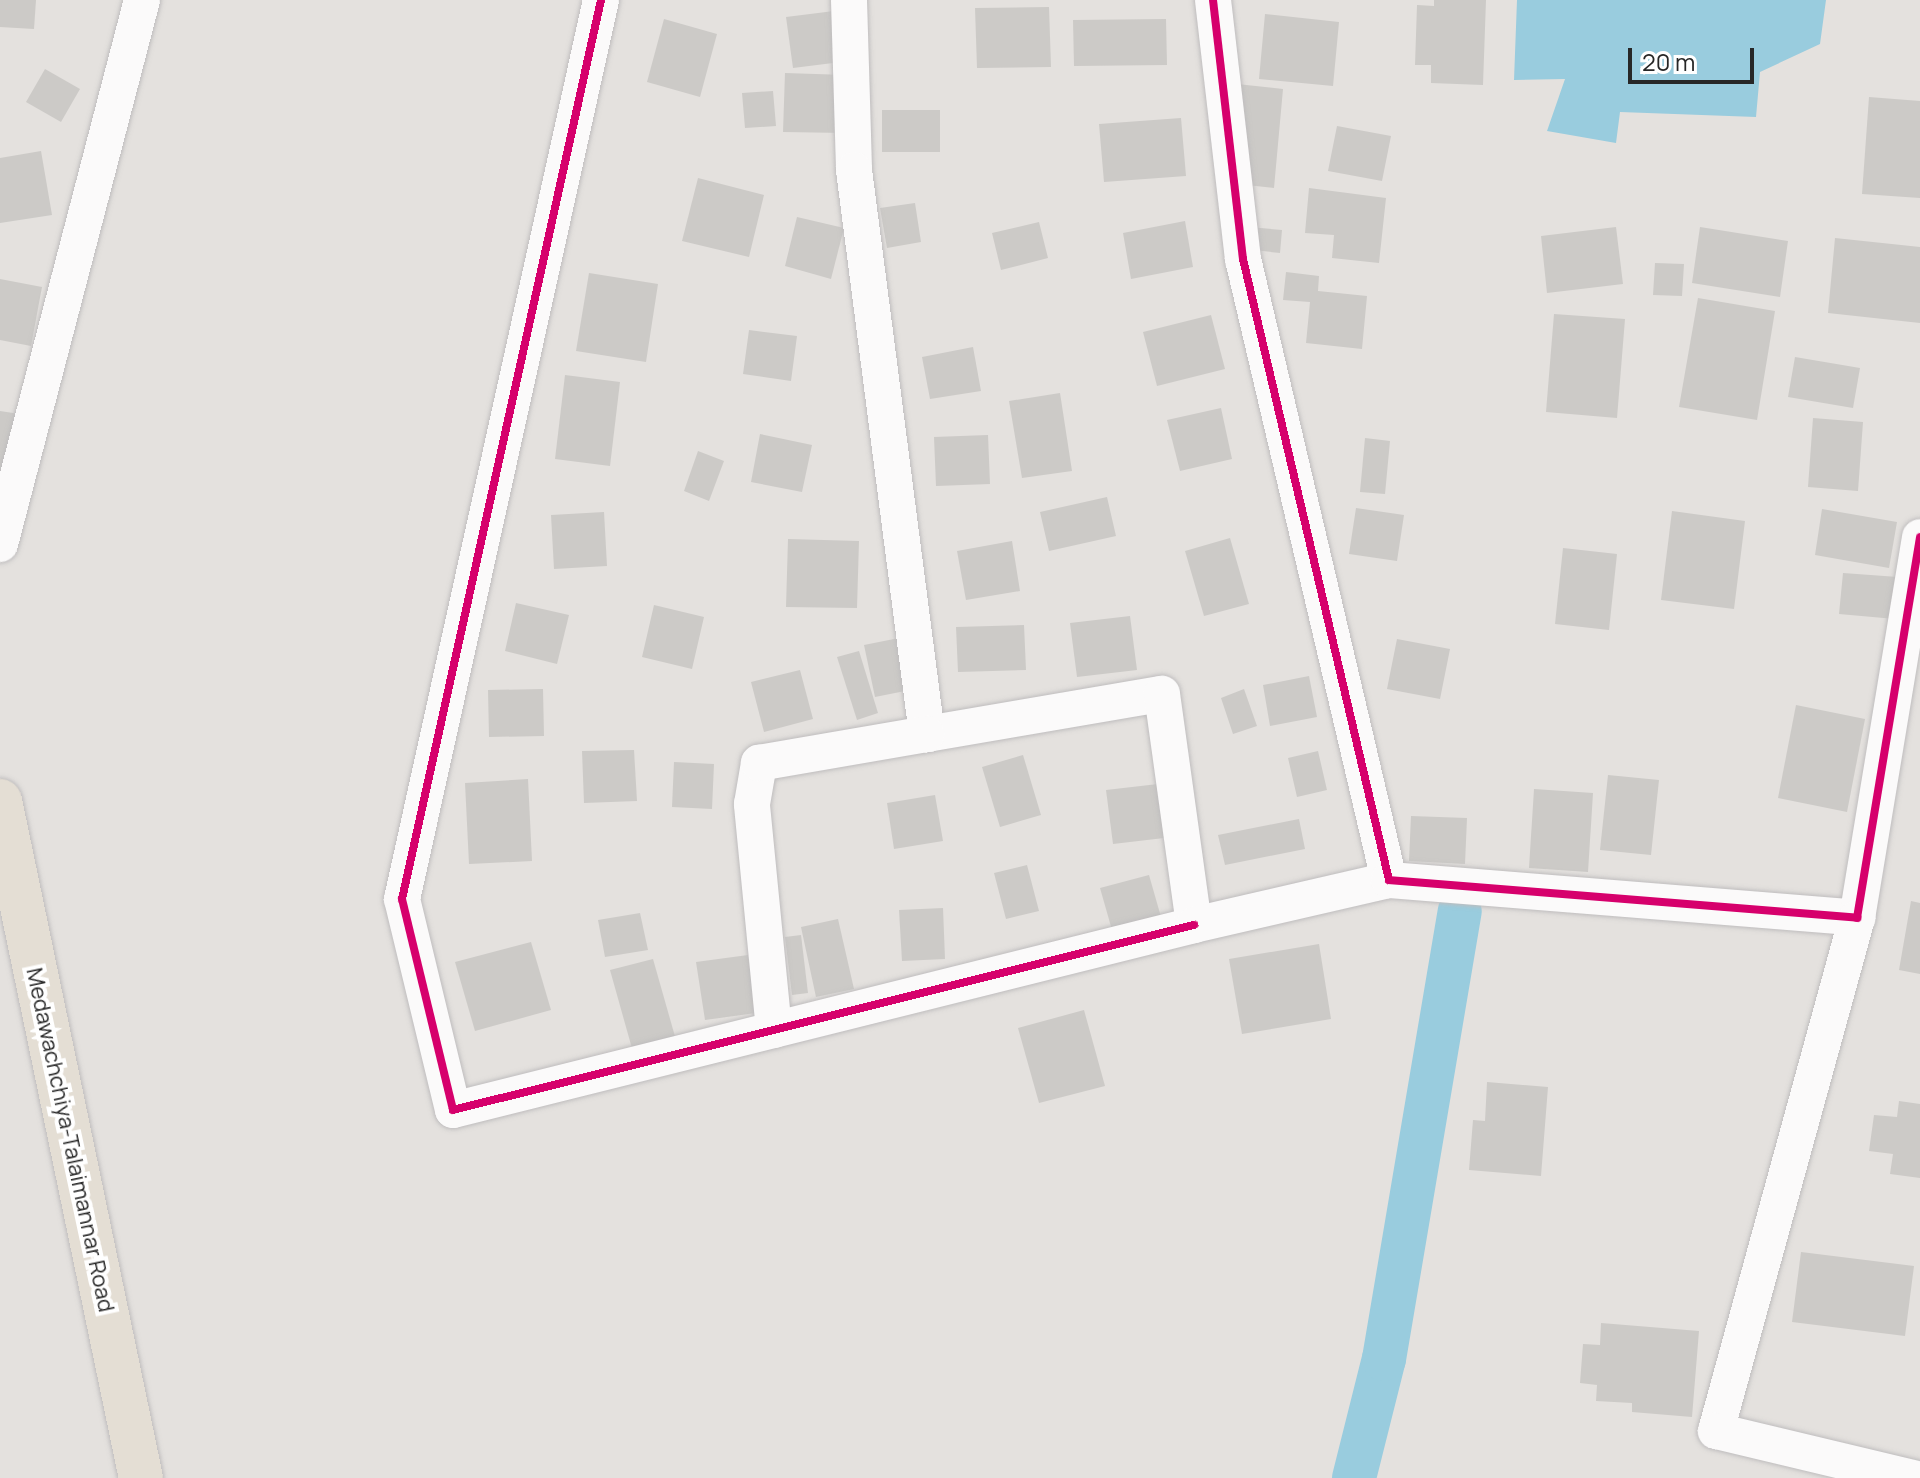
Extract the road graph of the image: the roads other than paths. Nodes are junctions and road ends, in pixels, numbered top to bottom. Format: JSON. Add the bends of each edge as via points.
{"nodes":[{"id":1,"x":142,"y":0,"type":"edge"},
{"id":2,"x":601,"y":0,"type":"edge"},
{"id":3,"x":849,"y":0,"type":"edge"},
{"id":4,"x":1213,"y":0,"type":"edge"},
{"id":5,"x":1920,"y":537,"type":"edge"},
{"id":6,"x":0,"y":544,"type":"edge"},
{"id":7,"x":927,"y":734,"type":"junction"},
{"id":8,"x":0,"y":801,"type":"edge"},
{"id":9,"x":1389,"y":880,"type":"junction"},
{"id":10,"x":1857,"y":918,"type":"junction"},
{"id":11,"x":1194,"y":925,"type":"junction"},
{"id":12,"x":774,"y":1030,"type":"junction"},
{"id":13,"x":141,"y":1478,"type":"edge"},
{"id":14,"x":1914,"y":1478,"type":"edge"}],
"edges":[{"from":1,"to":6,"type":"street"},
{"from":2,"to":12,"type":"street","via":[[402,899],[453,1110]]},
{"from":3,"to":7,"type":"street","via":[[854,170]]},
{"from":4,"to":9,"type":"street","via":[[1243,259]]},
{"from":5,"to":10,"type":"street"},
{"from":7,"to":11,"type":"street","via":[[1162,694]]},
{"from":7,"to":12,"type":"street","via":[[759,763],[752,804]]},
{"from":8,"to":13,"type":"highway","name":"Medawachchiya-Talaimannar Road"},
{"from":9,"to":10,"type":"street"},
{"from":9,"to":11,"type":"street"},
{"from":10,"to":14,"type":"street","via":[[1716,1431]]},
{"from":11,"to":12,"type":"street"}]}
